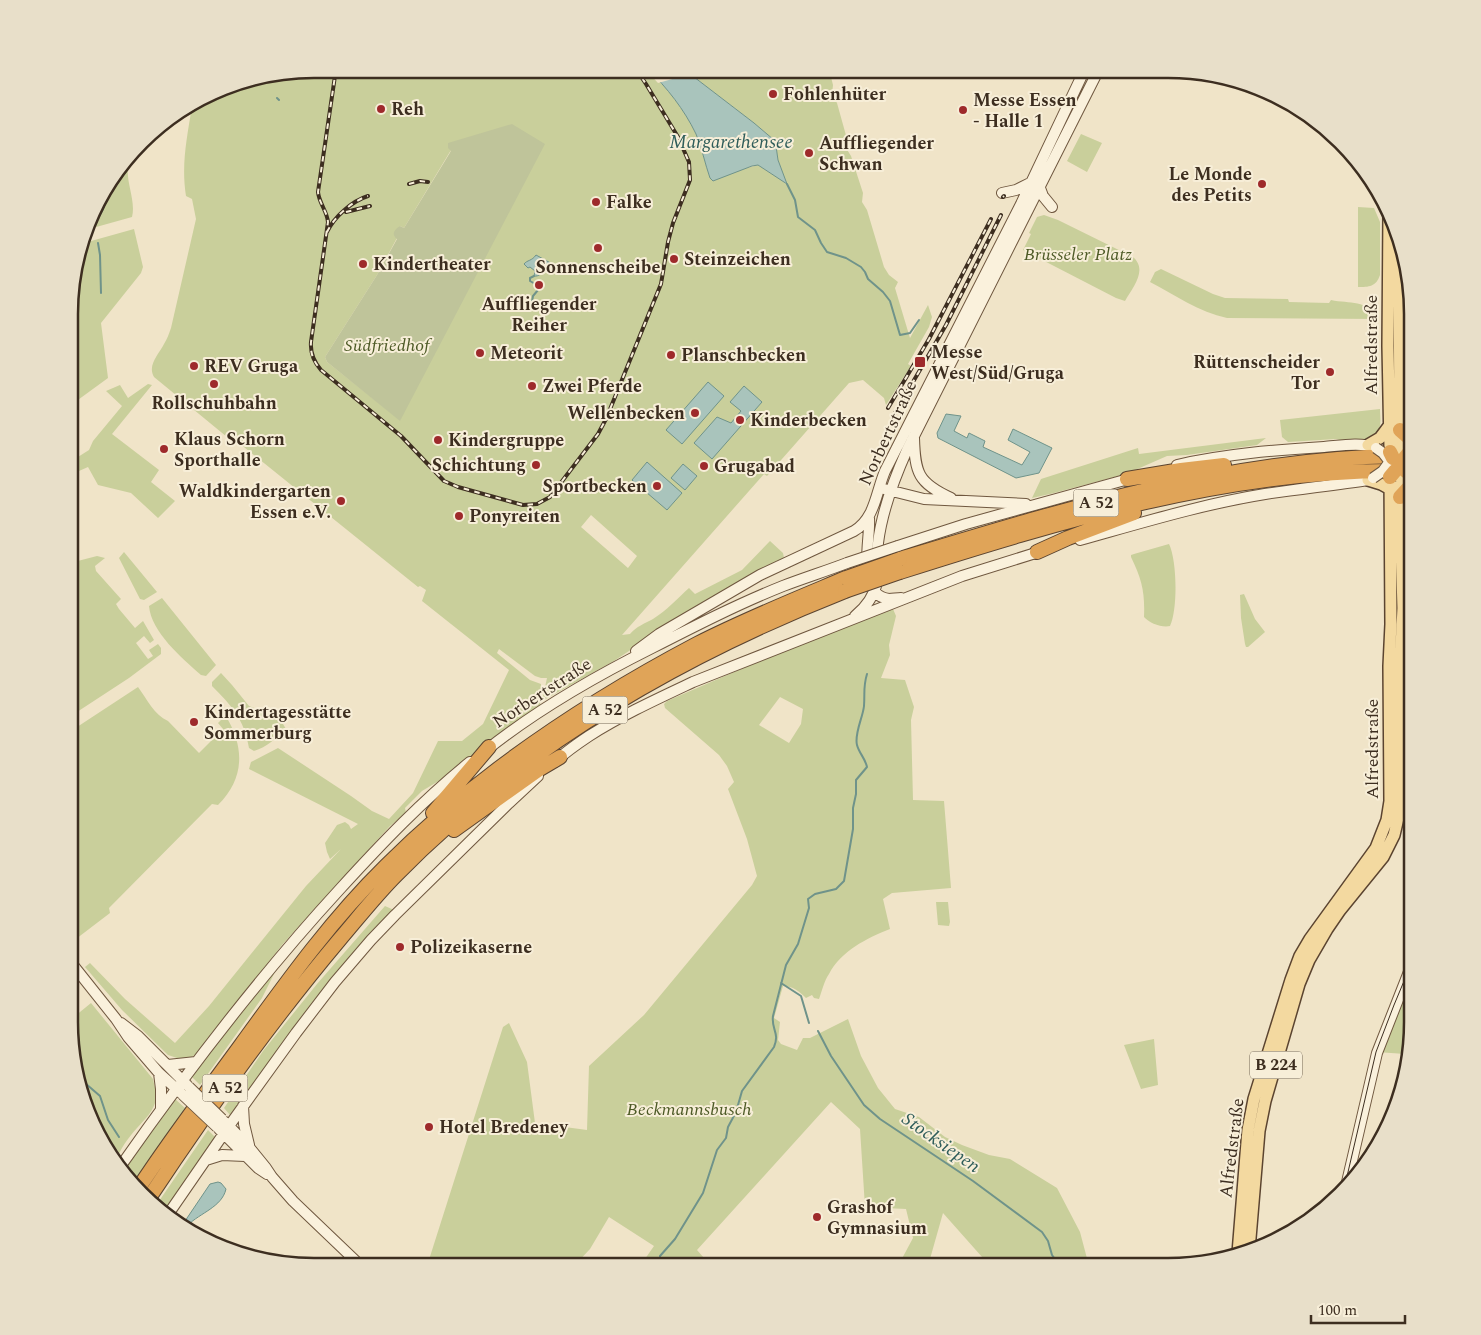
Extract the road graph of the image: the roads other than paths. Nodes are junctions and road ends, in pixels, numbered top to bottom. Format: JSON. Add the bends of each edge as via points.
{"nodes":[{"id":1,"x":1081,"y":78,"type":"edge"},
{"id":2,"x":1094,"y":78,"type":"edge"},
{"id":3,"x":1035,"y":185,"type":"junction"},
{"id":4,"x":1002,"y":193,"type":"dead end"},
{"id":5,"x":1052,"y":207,"type":"dead end"},
{"id":6,"x":1389,"y":231,"type":"edge"},
{"id":7,"x":1398,"y":265,"type":"edge"},
{"id":8,"x":1394,"y":428,"type":"junction"},
{"id":9,"x":1404,"y":434,"type":"edge"},
{"id":10,"x":914,"y":437,"type":"junction"},
{"id":11,"x":1372,"y":447,"type":"junction"},
{"id":12,"x":1404,"y":456,"type":"edge"},
{"id":13,"x":1296,"y":462,"type":"junction"},
{"id":14,"x":1398,"y":467,"type":"edge"},
{"id":15,"x":1127,"y":479,"type":"junction"},
{"id":16,"x":1370,"y":479,"type":"junction"},
{"id":17,"x":878,"y":488,"type":"junction"},
{"id":18,"x":1204,"y":490,"type":"junction"},
{"id":19,"x":891,"y":491,"type":"junction"},
{"id":20,"x":957,"y":501,"type":"junction"},
{"id":21,"x":1035,"y":504,"type":"junction"},
{"id":22,"x":869,"y":518,"type":"junction"},
{"id":23,"x":1037,"y":552,"type":"junction"},
{"id":24,"x":899,"y":559,"type":"junction"},
{"id":25,"x":846,"y":585,"type":"junction"},
{"id":26,"x":874,"y":591,"type":"junction"},
{"id":27,"x":908,"y":597,"type":"junction"},
{"id":28,"x":845,"y":622,"type":"junction"},
{"id":29,"x":612,"y":668,"type":"junction"},
{"id":30,"x":489,"y":747,"type":"junction"},
{"id":31,"x":560,"y":757,"type":"junction"},
{"id":32,"x":393,"y":859,"type":"junction"},
{"id":33,"x":394,"y":876,"type":"junction"},
{"id":34,"x":78,"y":971,"type":"edge"},
{"id":35,"x":1404,"y":984,"type":"edge"},
{"id":36,"x":116,"y":1019,"type":"junction"},
{"id":37,"x":196,"y":1062,"type":"junction"},
{"id":38,"x":168,"y":1065,"type":"junction"},
{"id":39,"x":159,"y":1073,"type":"junction"},
{"id":40,"x":183,"y":1088,"type":"junction"},
{"id":41,"x":243,"y":1106,"type":"junction"},
{"id":42,"x":161,"y":1108,"type":"junction"},
{"id":43,"x":223,"y":1127,"type":"junction"},
{"id":44,"x":247,"y":1152,"type":"junction"},
{"id":45,"x":206,"y":1160,"type":"junction"},
{"id":46,"x":124,"y":1162,"type":"edge"},
{"id":47,"x":1349,"y":1172,"type":"edge"},
{"id":48,"x":142,"y":1183,"type":"edge"},
{"id":49,"x":152,"y":1193,"type":"edge"},
{"id":50,"x":171,"y":1210,"type":"edge"},
{"id":51,"x":1250,"y":1243,"type":"edge"},
{"id":52,"x":1239,"y":1246,"type":"edge"},
{"id":53,"x":353,"y":1258,"type":"edge"}],
"edges":[{"from":1,"to":3,"type":"main road","name":"Norbertstraße"},
{"from":2,"to":3,"type":"main road","name":"Norbertstraße"},
{"from":3,"to":4,"type":"main road"},
{"from":3,"to":5,"type":"main road"},
{"from":3,"to":10,"type":"main road","name":"Norbertstraße"},
{"from":3,"to":17,"type":"main road","name":"Norbertstraße","via":[[1021,204]]},
{"from":6,"to":8,"type":"main road","name":"Alfredstraße","number":"B 224"},
{"from":7,"to":8,"type":"main road","name":"Alfredstraße","number":"B 224"},
{"from":8,"to":9,"type":"highway"},
{"from":8,"to":11,"type":"main road"},
{"from":8,"to":14,"type":"main road","name":"Alfredstraße","number":"B 224"},
{"from":10,"to":19,"type":"main road","name":"Norbertstraße"},
{"from":10,"to":20,"type":"main road","via":[[916,469],[921,478],[936,492]]},
{"from":11,"to":14,"type":"main road","bridge":true},
{"from":11,"to":15,"type":"main road","name":"Norbertstraße","via":[[1233,455],[1185,463]]},
{"from":12,"to":13,"type":"highway","number":"A 52"},
{"from":13,"to":15,"type":"highway","via":[[1278,460]]},
{"from":13,"to":24,"type":"highway","number":"A 52","via":[[1147,490]]},
{"from":14,"to":16,"type":"main road","bridge":true},
{"from":14,"to":16,"type":"main road","via":[[1381,484]]},
{"from":14,"to":18,"type":"highway","number":"A 52","via":[[1306,474]]},
{"from":14,"to":51,"type":"main road","name":"Alfredstraße","number":"B 224","via":[[1403,608],[1398,818],[1383,858],[1327,928],[1308,960],[1299,984],[1259,1131]]},
{"from":14,"to":52,"type":"main road","name":"Alfredstraße","number":"B 224","via":[[1387,820],[1376,848],[1310,939],[1291,980],[1254,1099],[1248,1130]]},
{"from":15,"to":21,"type":"main road","name":"Norbertstraße"},
{"from":16,"to":23,"type":"main road","via":[[1213,505]]},
{"from":17,"to":19,"type":"main road"},
{"from":17,"to":22,"type":"main road","name":"Norbertstraße"},
{"from":18,"to":23,"type":"highway","via":[[1136,512]]},
{"from":18,"to":24,"type":"highway","number":"A 52","via":[[966,551]]},
{"from":19,"to":20,"type":"main road","via":[[924,499]]},
{"from":19,"to":26,"type":"main road","name":"Norbertstraße","via":[[878,540]]},
{"from":20,"to":21,"type":"main road"},
{"from":21,"to":24,"type":"main road","name":"Norbertstraße","via":[[966,524]]},
{"from":22,"to":26,"type":"main road","via":[[867,565]]},
{"from":22,"to":29,"type":"main road","name":"Norbertstraße","via":[[854,531],[760,575],[659,634]]},
{"from":23,"to":27,"type":"main road"},
{"from":24,"to":25,"type":"highway","number":"A 52","bridge":true},
{"from":24,"to":29,"type":"main road","name":"Norbertstraße","bridge":true,"via":[[848,563],[783,586]]},
{"from":25,"to":32,"type":"highway","number":"A 52","via":[[780,605],[697,644],[598,702],[474,787]]},
{"from":25,"to":33,"type":"highway","number":"A 52","via":[[710,651],[597,715],[491,789]]},
{"from":26,"to":27,"type":"main road","via":[[890,599]]},
{"from":26,"to":28,"type":"main road","via":[[862,610]]},
{"from":27,"to":28,"type":"main road"},
{"from":28,"to":31,"type":"main road","via":[[653,700]]},
{"from":29,"to":30,"type":"main road","name":"Norbertstraße","via":[[565,694]]},
{"from":30,"to":32,"type":"highway"},
{"from":30,"to":37,"type":"main road","name":"Norbertstraße","via":[[454,775],[365,861],[266,974]]},
{"from":31,"to":33,"type":"highway","via":[[483,809]]},
{"from":31,"to":41,"type":"main road","via":[[371,940],[329,989]]},
{"from":32,"to":48,"type":"highway","number":"A 52","via":[[338,918],[285,986]]},
{"from":33,"to":49,"type":"highway","number":"A 52","via":[[305,980]]},
{"from":34,"to":36,"type":"main road"},
{"from":35,"to":47,"type":"main road","via":[[1376,1058]]},
{"from":36,"to":38,"type":"main road"},
{"from":36,"to":39,"type":"main road"},
{"from":37,"to":38,"type":"main road"},
{"from":37,"to":40,"type":"main road"},
{"from":38,"to":40,"type":"main road"},
{"from":39,"to":40,"type":"main road"},
{"from":39,"to":42,"type":"main road"},
{"from":40,"to":42,"type":"main road"},
{"from":40,"to":43,"type":"main road","bridge":true},
{"from":41,"to":43,"type":"main road"},
{"from":41,"to":44,"type":"main road"},
{"from":42,"to":46,"type":"main road"},
{"from":43,"to":44,"type":"main road"},
{"from":43,"to":45,"type":"main road"},
{"from":44,"to":45,"type":"main road"},
{"from":44,"to":53,"type":"main road","via":[[258,1168],[272,1177],[293,1202]]},
{"from":45,"to":50,"type":"main road"}]}
